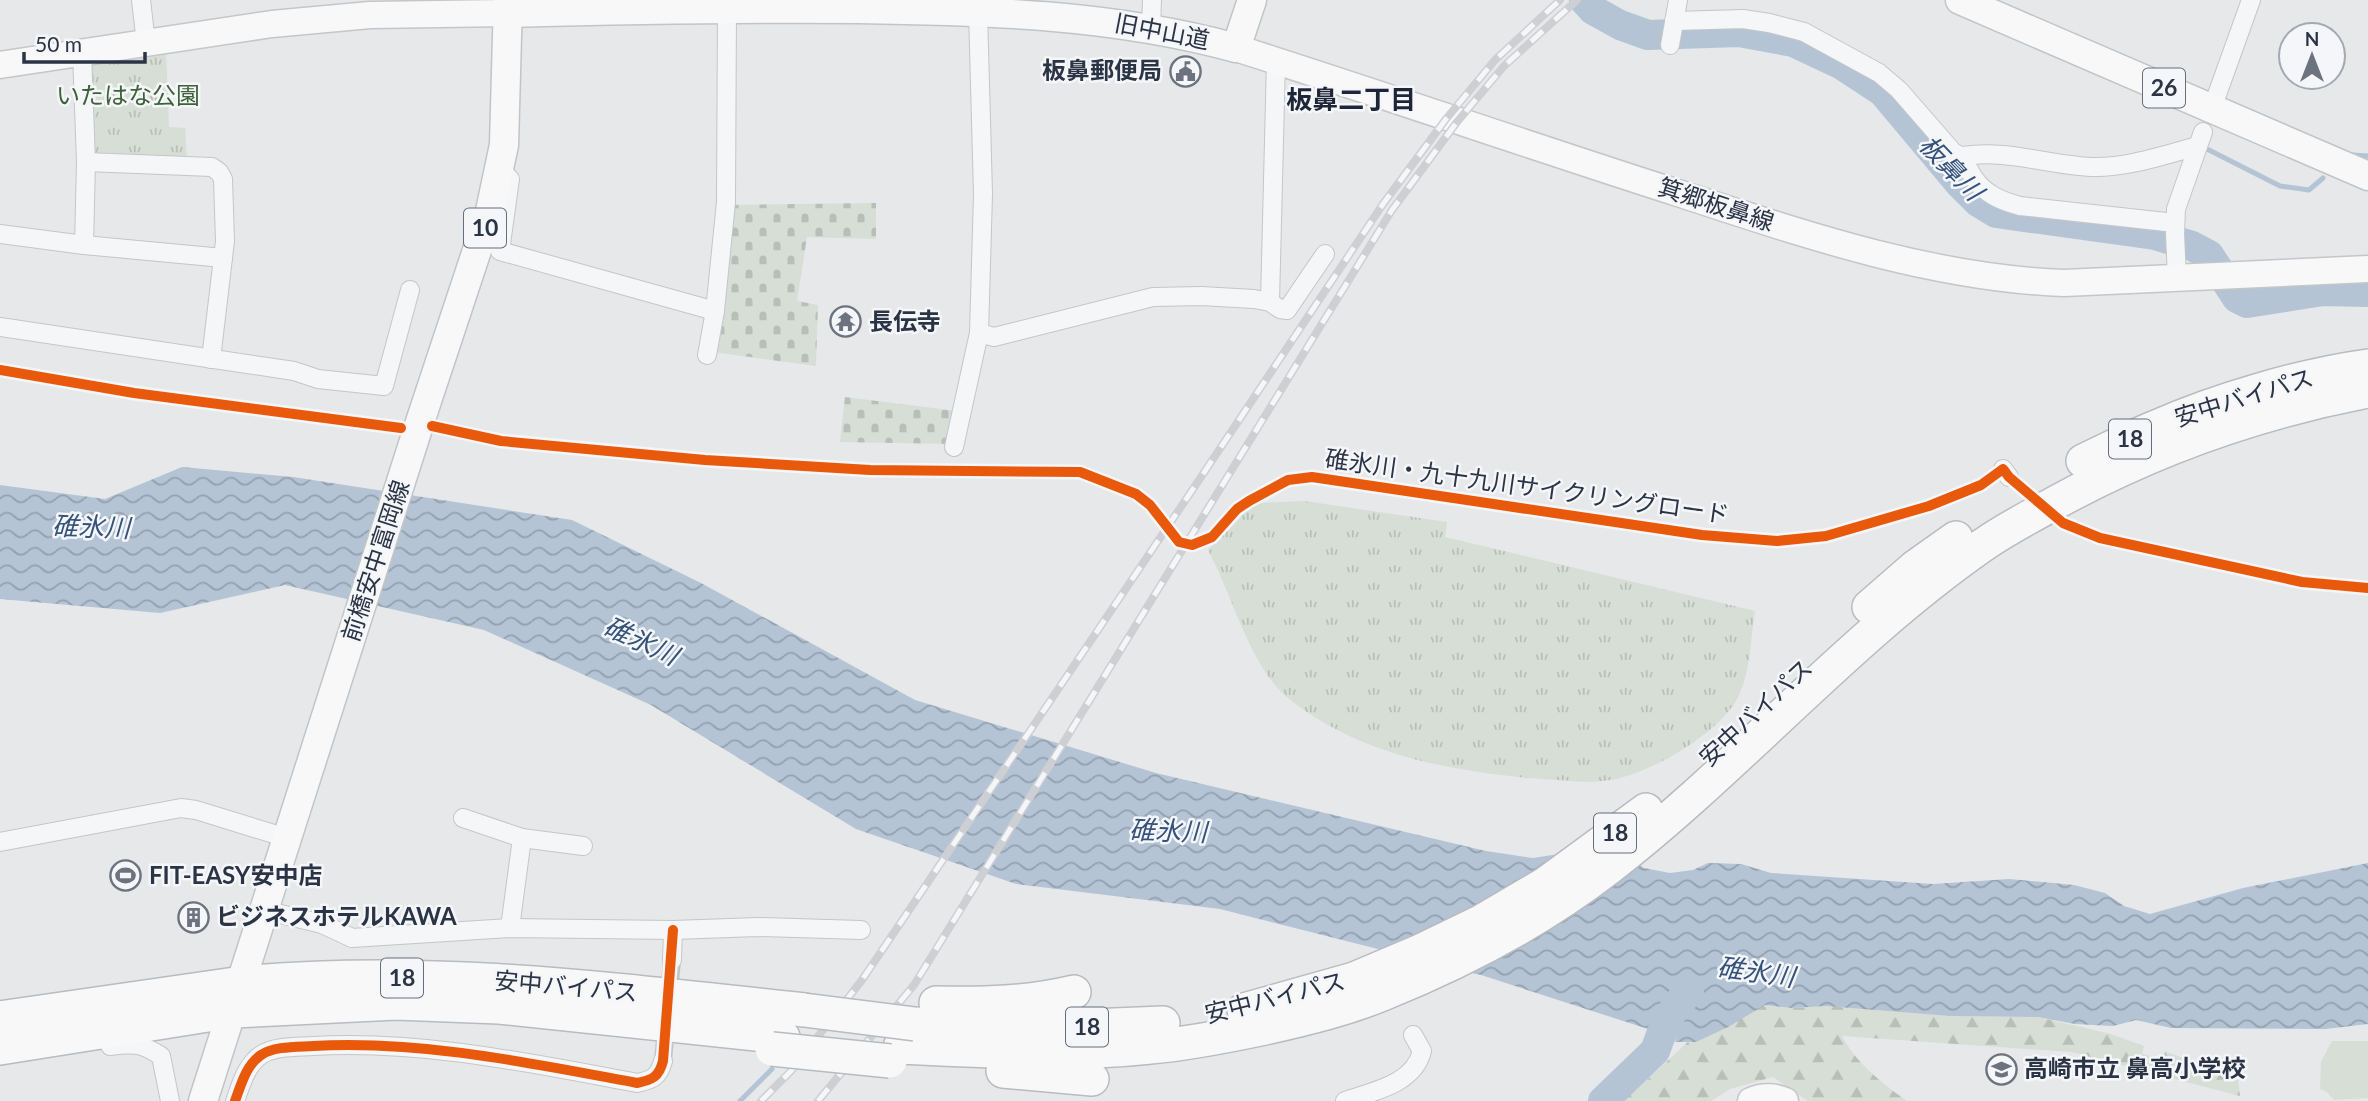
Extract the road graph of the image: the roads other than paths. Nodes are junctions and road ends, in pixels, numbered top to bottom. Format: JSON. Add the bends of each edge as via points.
{"nodes":[{"id":1,"x":141,"y":0,"type":"edge"},
{"id":2,"x":1152,"y":0,"type":"edge"},
{"id":3,"x":1252,"y":0,"type":"edge"},
{"id":4,"x":1678,"y":0,"type":"edge"},
{"id":5,"x":1960,"y":0,"type":"edge"},
{"id":6,"x":2251,"y":0,"type":"edge"},
{"id":7,"x":765,"y":4,"type":"edge"},
{"id":8,"x":546,"y":6,"type":"edge"},
{"id":9,"x":508,"y":7,"type":"edge"},
{"id":10,"x":727,"y":8,"type":"junction"},
{"id":11,"x":978,"y":11,"type":"junction"},
{"id":12,"x":1674,"y":23,"type":"junction"},
{"id":13,"x":1151,"y":28,"type":"junction"},
{"id":14,"x":146,"y":43,"type":"junction"},
{"id":15,"x":1670,"y":44,"type":"dead end"},
{"id":16,"x":1236,"y":48,"type":"junction"},
{"id":17,"x":82,"y":52,"type":"junction"},
{"id":18,"x":1276,"y":60,"type":"junction"},
{"id":19,"x":0,"y":65,"type":"edge"},
{"id":20,"x":2214,"y":103,"type":"dead end"},
{"id":21,"x":1962,"y":156,"type":"junction"},
{"id":22,"x":86,"y":162,"type":"junction"},
{"id":23,"x":500,"y":168,"type":"junction"},
{"id":24,"x":2368,"y":176,"type":"edge"},
{"id":25,"x":2175,"y":228,"type":"junction"},
{"id":26,"x":0,"y":234,"type":"edge"},
{"id":27,"x":83,"y":245,"type":"junction"},
{"id":28,"x":1325,"y":254,"type":"dead end"},
{"id":29,"x":223,"y":258,"type":"junction"},
{"id":30,"x":2176,"y":267,"type":"junction"},
{"id":31,"x":2368,"y":269,"type":"edge"},
{"id":32,"x":410,"y":290,"type":"dead end"},
{"id":33,"x":1269,"y":302,"type":"junction"},
{"id":34,"x":715,"y":311,"type":"junction"},
{"id":35,"x":0,"y":327,"type":"edge"},
{"id":36,"x":978,"y":332,"type":"junction"},
{"id":37,"x":707,"y":355,"type":"dead end"},
{"id":38,"x":211,"y":359,"type":"junction"},
{"id":39,"x":2368,"y":366,"type":"edge"},
{"id":40,"x":2368,"y":391,"type":"edge"},
{"id":41,"x":954,"y":447,"type":"dead end"},
{"id":42,"x":463,"y":818,"type":"dead end"},
{"id":43,"x":287,"y":838,"type":"junction"},
{"id":44,"x":522,"y":838,"type":"junction"},
{"id":45,"x":0,"y":842,"type":"edge"},
{"id":46,"x":583,"y":846,"type":"dead end"},
{"id":47,"x":264,"y":910,"type":"junction"},
{"id":48,"x":510,"y":928,"type":"junction"},
{"id":49,"x":673,"y":930,"type":"junction"},
{"id":50,"x":862,"y":930,"type":"dead end"},
{"id":51,"x":672,"y":960,"type":"tunnel mouth"},
{"id":52,"x":1074,"y":992,"type":"dead end"},
{"id":53,"x":238,"y":997,"type":"junction"},
{"id":54,"x":655,"y":1009,"type":"junction"},
{"id":55,"x":0,"y":1018,"type":"edge"},
{"id":56,"x":907,"y":1034,"type":"junction"},
{"id":57,"x":1413,"y":1035,"type":"dead end"},
{"id":58,"x":111,"y":1038,"type":"junction"},
{"id":59,"x":0,"y":1048,"type":"edge"},
{"id":60,"x":663,"y":1061,"type":"tunnel mouth"},
{"id":61,"x":0,"y":1065,"type":"edge"},
{"id":62,"x":1092,"y":1079,"type":"dead end"},
{"id":63,"x":1755,"y":1099,"type":"edge"},
{"id":64,"x":170,"y":1101,"type":"edge"},
{"id":65,"x":203,"y":1101,"type":"edge"},
{"id":66,"x":235,"y":1101,"type":"edge"},
{"id":67,"x":1345,"y":1101,"type":"edge"},
{"id":68,"x":1785,"y":1101,"type":"edge"}],
"edges":[{"from":1,"to":14,"type":"street"},
{"from":2,"to":13,"type":"street"},
{"from":3,"to":16,"type":"main road"},
{"from":4,"to":12,"type":"street"},
{"from":5,"to":24,"type":"main road","number":"26"},
{"from":6,"to":20,"type":"street"},
{"from":7,"to":10,"type":"main road","name":"旧中山道"},
{"from":7,"to":11,"type":"main road","name":"旧中山道"},
{"from":8,"to":9,"type":"main road","name":"旧中山道"},
{"from":8,"to":10,"type":"main road","name":"旧中山道"},
{"from":9,"to":14,"type":"main road","name":"旧中山道","via":[[272,24]]},
{"from":9,"to":23,"type":"main road","name":"前橋安中富岡線","number":"10"},
{"from":10,"to":34,"type":"street","via":[[726,202]]},
{"from":11,"to":13,"type":"main road","name":"旧中山道"},
{"from":11,"to":36,"type":"street","via":[[983,194]]},
{"from":12,"to":15,"type":"street"},
{"from":12,"to":21,"type":"street","via":[[1742,19],[1804,32],[1879,73],[1953,152]]},
{"from":13,"to":16,"type":"main road","name":"旧中山道"},
{"from":14,"to":17,"type":"main road","name":"旧中山道"},
{"from":16,"to":18,"type":"main road","name":"箕郷板鼻線"},
{"from":17,"to":19,"type":"main road","name":"旧中山道"},
{"from":17,"to":22,"type":"street"},
{"from":18,"to":30,"type":"main road","name":"箕郷板鼻線","via":[[1446,119],[1865,251],[2031,282],[2064,283]]},
{"from":18,"to":33,"type":"street"},
{"from":21,"to":25,"type":"street","via":[[1983,189],[2005,202]]},
{"from":21,"to":25,"type":"street","via":[[1995,153],[2108,167],[2201,139],[2176,209]]},
{"from":22,"to":27,"type":"street"},
{"from":22,"to":29,"type":"street","via":[[212,167],[223,179]]},
{"from":23,"to":34,"type":"street","via":[[510,179],[500,251]]},
{"from":23,"to":43,"type":"main road","name":"前橋安中富岡線","number":"10","via":[[479,248]]},
{"from":25,"to":30,"type":"street"},
{"from":26,"to":27,"type":"street"},
{"from":27,"to":29,"type":"street"},
{"from":28,"to":33,"type":"street","via":[[1287,310]]},
{"from":29,"to":38,"type":"street"},
{"from":30,"to":31,"type":"main road","name":"箕郷板鼻線","via":[[2210,275]]},
{"from":32,"to":38,"type":"street","via":[[384,386]]},
{"from":33,"to":36,"type":"street","via":[[1153,297],[994,337]]},
{"from":34,"to":37,"type":"street"},
{"from":35,"to":38,"type":"street"},
{"from":36,"to":41,"type":"street"},
{"from":39,"to":56,"type":"highway","name":"安中バイパス","number":"18","via":[[2279,386],[2158,426],[2024,494],[1915,567],[1681,784],[1545,884],[1418,952],[1354,979],[1258,1008],[1155,1024]]},
{"from":40,"to":56,"type":"highway","name":"安中バイパス","number":"18","via":[[2297,405],[2160,451],[1986,542],[1884,624],[1609,868],[1551,907],[1440,969],[1382,995],[1301,1020],[1152,1047],[1013,1053]]},
{"from":42,"to":44,"type":"street"},
{"from":43,"to":45,"type":"street","via":[[181,808]]},
{"from":43,"to":47,"type":"main road","name":"前橋安中富岡線","number":"10"},
{"from":44,"to":46,"type":"street"},
{"from":44,"to":48,"type":"street"},
{"from":47,"to":48,"type":"street","via":[[322,924],[352,937]]},
{"from":47,"to":53,"type":"main road","name":"前橋安中富岡線","number":"10"},
{"from":48,"to":49,"type":"street"},
{"from":49,"to":50,"type":"street"},
{"from":49,"to":51,"type":"street"},
{"from":52,"to":56,"type":"highway","via":[[1002,1004]]},
{"from":53,"to":54,"type":"highway","name":"安中バイパス","number":"18"},
{"from":53,"to":55,"type":"highway","name":"安中バイパス","number":"18"},
{"from":53,"to":58,"type":"highway","name":"安中バイパス","number":"18"},
{"from":53,"to":65,"type":"main road","name":"前橋安中富岡線","number":"10"},
{"from":54,"to":56,"type":"highway","bridge":true,"via":[[778,1043]]},
{"from":54,"to":56,"type":"highway","name":"安中バイパス","number":"18","bridge":true,"via":[[811,1003]]},
{"from":56,"to":62,"type":"highway"},
{"from":57,"to":67,"type":"street","via":[[1422,1051],[1410,1072],[1396,1083]]},
{"from":58,"to":59,"type":"highway","name":"安中バイパス","number":"18"},
{"from":58,"to":61,"type":"street"},
{"from":58,"to":64,"type":"street","via":[[146,1046],[161,1056]]},
{"from":60,"to":66,"type":"street","via":[[661,1072],[652,1080],[637,1083],[443,1051],[356,1044],[285,1048],[261,1054],[250,1065]]},
{"from":63,"to":68,"type":"main road"}]}
